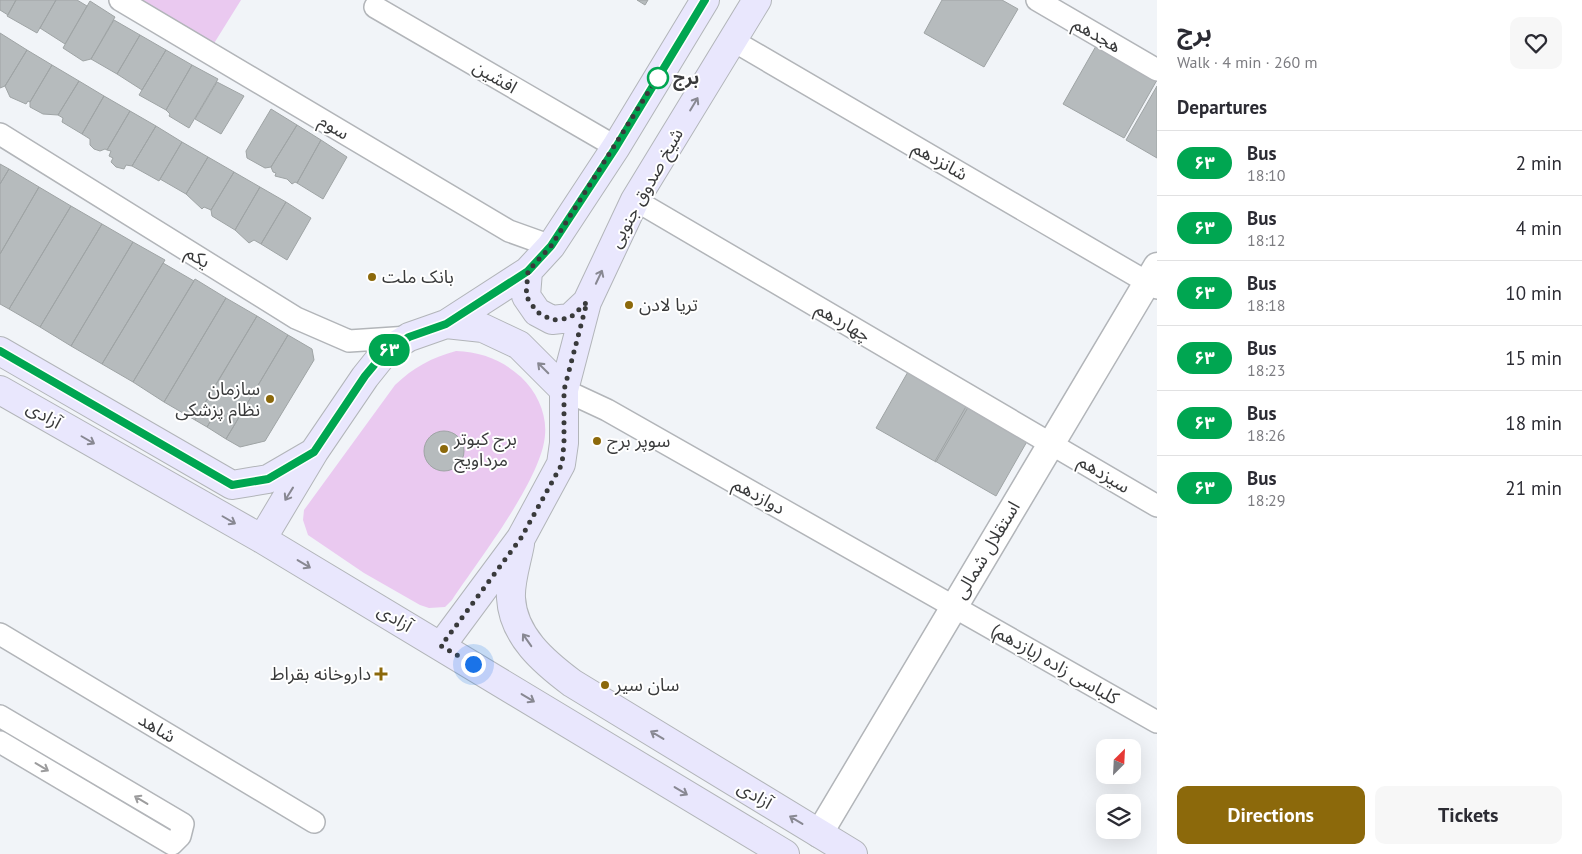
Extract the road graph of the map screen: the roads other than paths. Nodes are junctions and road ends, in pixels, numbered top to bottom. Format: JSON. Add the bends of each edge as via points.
{"nodes":[{"id":1,"x":120,"y":0,"type":"edge"},
{"id":2,"x":705,"y":0,"type":"edge"},
{"id":3,"x":757,"y":0,"type":"edge"},
{"id":4,"x":1037,"y":0,"type":"edge"},
{"id":5,"x":375,"y":6,"type":"dead end"},
{"id":6,"x":732,"y":40,"type":"junction"},
{"id":7,"x":1157,"y":70,"type":"edge"},
{"id":8,"x":0,"y":134,"type":"edge"},
{"id":9,"x":616,"y":147,"type":"junction"},
{"id":10,"x":635,"y":200,"type":"junction"},
{"id":11,"x":551,"y":246,"type":"junction"},
{"id":12,"x":528,"y":271,"type":"junction"},
{"id":13,"x":1154,"y":279,"type":"edge"},
{"id":14,"x":587,"y":302,"type":"junction"},
{"id":15,"x":446,"y":324,"type":"junction"},
{"id":16,"x":409,"y":337,"type":"junction"},
{"id":17,"x":0,"y":351,"type":"edge"},
{"id":18,"x":0,"y":390,"type":"edge"},
{"id":19,"x":564,"y":390,"type":"junction"},
{"id":20,"x":1051,"y":443,"type":"junction"},
{"id":21,"x":314,"y":452,"type":"junction"},
{"id":22,"x":1157,"y":506,"type":"edge"},
{"id":23,"x":521,"y":538,"type":"junction"},
{"id":24,"x":262,"y":539,"type":"junction"},
{"id":25,"x":954,"y":605,"type":"junction"},
{"id":26,"x":0,"y":634,"type":"edge"},
{"id":27,"x":441,"y":646,"type":"junction"},
{"id":28,"x":0,"y":716,"type":"edge"},
{"id":29,"x":1157,"y":722,"type":"edge"},
{"id":30,"x":0,"y":742,"type":"edge"},
{"id":31,"x":314,"y":822,"type":"dead end"},
{"id":32,"x":819,"y":834,"type":"junction"},
{"id":33,"x":785,"y":854,"type":"edge"},
{"id":34,"x":853,"y":854,"type":"edge"}],
"edges":[{"from":1,"to":11,"type":"street","name":"سوم","via":[[509,231]]},
{"from":2,"to":9,"type":"main road"},
{"from":3,"to":6,"type":"main road","name":"شیخ صدوق جنوبی"},
{"from":4,"to":7,"type":"street","name":"هجدهم"},
{"from":5,"to":9,"type":"street","name":"افشین"},
{"from":10,"to":6,"type":"main road","name":"شیخ صدوق جنوبی","one_way":true},
{"from":6,"to":13,"type":"street","name":"شانزدهم"},
{"from":8,"to":16,"type":"street","name":"یکم","via":[[296,318],[349,341]]},
{"from":9,"to":11,"type":"main road"},
{"from":14,"to":10,"type":"main road","name":"شیخ صدوق جنوبی","one_way":true},
{"from":10,"to":20,"type":"street","name":"چهاردهم"},
{"from":11,"to":12,"type":"main road"},
{"from":12,"to":14,"type":"main road","via":[[526,296],[537,312],[552,320],[570,318]]},
{"from":12,"to":15,"type":"main road"},
{"from":13,"to":20,"type":"street","name":"استقلال شمالی"},
{"from":14,"to":19,"type":"main road","name":"شیخ صدوق جنوبی"},
{"from":15,"to":16,"type":"main road"},
{"from":19,"to":15,"type":"main road","one_way":true,"via":[[519,346],[483,328]]},
{"from":16,"to":21,"type":"main road","via":[[385,352],[365,376]]},
{"from":17,"to":21,"type":"main road","name":"آزادی","via":[[232,485],[268,479]]},
{"from":18,"to":24,"type":"main road","name":"آزادی","one_way":true},
{"from":19,"to":23,"type":"main road","name":"شیخ صدوق جنوبی","via":[[562,464]]},
{"from":19,"to":25,"type":"street","name":"دوازدهم","via":[[606,410]]},
{"from":20,"to":22,"type":"street","name":"سیزدهم"},
{"from":20,"to":25,"type":"street","name":"استقلال شمالی"},
{"from":21,"to":24,"type":"main road","one_way":true},
{"from":23,"to":27,"type":"main road"},
{"from":32,"to":23,"type":"main road","name":"آزادی","one_way":true,"via":[[572,683],[540,659],[518,626],[510,598]]},
{"from":24,"to":27,"type":"main road","name":"آزادی","one_way":true},
{"from":25,"to":29,"type":"street","name":"کلباسی زاده (یازدهم)"},
{"from":25,"to":32,"type":"street","name":"استقلال شمالی"},
{"from":26,"to":31,"type":"street","name":"شاهد"},
{"from":27,"to":33,"type":"main road","name":"آزادی","one_way":true},
{"from":30,"to":28,"type":"street","one_way":true,"via":[[172,844],[180,836],[183,824]]},
{"from":32,"to":34,"type":"main road","name":"آزادی"}]}
